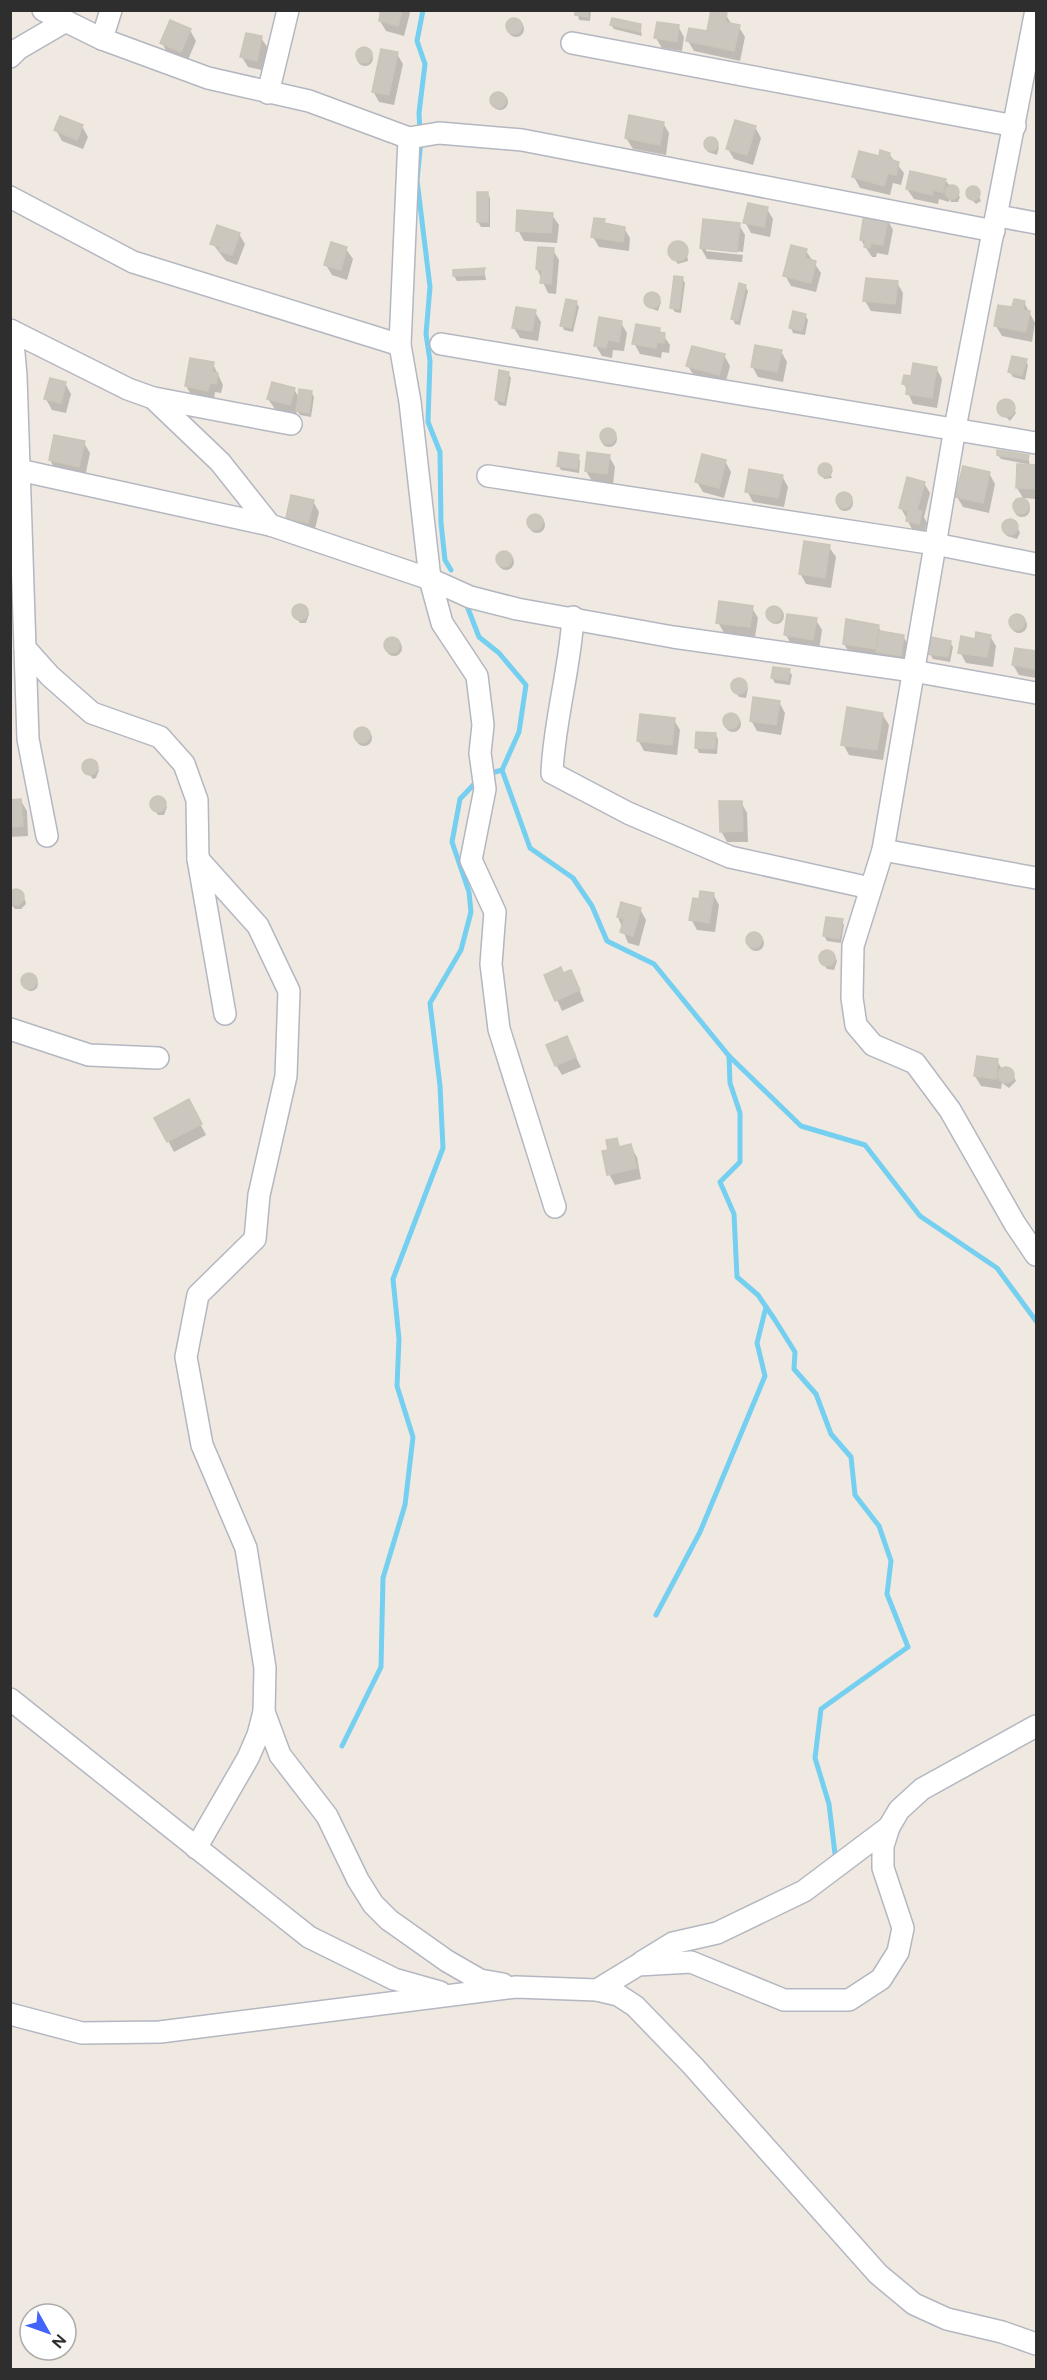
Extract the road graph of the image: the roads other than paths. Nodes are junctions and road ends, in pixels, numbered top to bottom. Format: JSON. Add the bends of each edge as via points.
{"nodes":[{"id":1,"x":44,"y":10,"type":"edge"},
{"id":2,"x":111,"y":10,"type":"edge"},
{"id":3,"x":288,"y":10,"type":"edge"},
{"id":4,"x":1036,"y":10,"type":"edge"},
{"id":5,"x":66,"y":21,"type":"junction"},
{"id":6,"x":102,"y":39,"type":"junction"},
{"id":7,"x":572,"y":43,"type":"dead end"},
{"id":8,"x":10,"y":57,"type":"edge"},
{"id":9,"x":268,"y":93,"type":"junction"},
{"id":10,"x":1015,"y":126,"type":"junction"},
{"id":11,"x":409,"y":138,"type":"junction"},
{"id":12,"x":10,"y":197,"type":"edge"},
{"id":13,"x":1036,"y":223,"type":"edge"},
{"id":14,"x":996,"y":224,"type":"junction"},
{"id":15,"x":11,"y":330,"type":"edge"},
{"id":16,"x":441,"y":344,"type":"dead end"},
{"id":17,"x":400,"y":345,"type":"junction"},
{"id":18,"x":153,"y":398,"type":"junction"},
{"id":19,"x":291,"y":424,"type":"dead end"},
{"id":20,"x":955,"y":428,"type":"junction"},
{"id":21,"x":1036,"y":443,"type":"edge"},
{"id":22,"x":19,"y":470,"type":"junction"},
{"id":23,"x":488,"y":476,"type":"dead end"},
{"id":24,"x":270,"y":525,"type":"junction"},
{"id":25,"x":935,"y":544,"type":"junction"},
{"id":26,"x":1036,"y":564,"type":"edge"},
{"id":27,"x":430,"y":579,"type":"junction"},
{"id":28,"x":573,"y":617,"type":"junction"},
{"id":29,"x":26,"y":648,"type":"junction"},
{"id":30,"x":913,"y":671,"type":"junction"},
{"id":31,"x":1036,"y":693,"type":"edge"},
{"id":32,"x":47,"y":836,"type":"dead end"},
{"id":33,"x":883,"y":850,"type":"junction"},
{"id":34,"x":198,"y":859,"type":"junction"},
{"id":35,"x":1036,"y":878,"type":"edge"},
{"id":36,"x":870,"y":888,"type":"junction"},
{"id":37,"x":225,"y":1014,"type":"dead end"},
{"id":38,"x":10,"y":1029,"type":"edge"},
{"id":39,"x":158,"y":1058,"type":"dead end"},
{"id":40,"x":555,"y":1207,"type":"dead end"},
{"id":41,"x":1036,"y":1256,"type":"edge"},
{"id":42,"x":10,"y":1699,"type":"edge"},
{"id":43,"x":264,"y":1712,"type":"junction"},
{"id":44,"x":1036,"y":1726,"type":"edge"},
{"id":45,"x":889,"y":1827,"type":"junction"},
{"id":46,"x":196,"y":1848,"type":"junction"},
{"id":47,"x":638,"y":1965,"type":"junction"},
{"id":48,"x":516,"y":1987,"type":"junction"},
{"id":49,"x":597,"y":1990,"type":"junction"},
{"id":50,"x":451,"y":1996,"type":"junction"},
{"id":51,"x":10,"y":2014,"type":"edge"},
{"id":52,"x":1036,"y":2344,"type":"edge"}],
"edges":[{"from":1,"to":5,"type":"street"},
{"from":2,"to":6,"type":"street"},
{"from":3,"to":9,"type":"street"},
{"from":4,"to":10,"type":"street"},
{"from":5,"to":6,"type":"street"},
{"from":5,"to":8,"type":"street"},
{"from":6,"to":9,"type":"street","via":[[208,78]]},
{"from":7,"to":10,"type":"street"},
{"from":9,"to":11,"type":"street","via":[[309,101]]},
{"from":10,"to":14,"type":"street"},
{"from":11,"to":14,"type":"street","via":[[439,133],[522,140]]},
{"from":11,"to":17,"type":"street"},
{"from":12,"to":17,"type":"street","via":[[133,262]]},
{"from":13,"to":14,"type":"street"},
{"from":14,"to":20,"type":"street"},
{"from":15,"to":18,"type":"street"},
{"from":15,"to":22,"type":"street"},
{"from":16,"to":20,"type":"street"},
{"from":17,"to":27,"type":"street"},
{"from":18,"to":19,"type":"street"},
{"from":18,"to":24,"type":"street","via":[[220,462]]},
{"from":20,"to":21,"type":"street"},
{"from":20,"to":25,"type":"street"},
{"from":22,"to":24,"type":"street"},
{"from":22,"to":29,"type":"street"},
{"from":23,"to":25,"type":"street"},
{"from":24,"to":27,"type":"street"},
{"from":25,"to":26,"type":"street"},
{"from":25,"to":30,"type":"street"},
{"from":27,"to":28,"type":"street","via":[[470,597]]},
{"from":27,"to":40,"type":"street","via":[[442,623],[477,676],[485,789],[471,860],[495,912],[491,963],[499,1029]]},
{"from":28,"to":30,"type":"street","via":[[673,637]]},
{"from":28,"to":36,"type":"street","via":[[552,773],[628,813],[730,858]]},
{"from":29,"to":32,"type":"street","via":[[28,740]]},
{"from":29,"to":34,"type":"street","via":[[50,676],[92,713],[160,737],[184,764],[197,800]]},
{"from":30,"to":31,"type":"street"},
{"from":30,"to":33,"type":"street"},
{"from":33,"to":35,"type":"street"},
{"from":33,"to":36,"type":"street"},
{"from":34,"to":37,"type":"street"},
{"from":34,"to":43,"type":"street","via":[[258,926],[289,991],[286,1076],[259,1194],[255,1239],[198,1295],[186,1357],[202,1445],[246,1548],[265,1668]]},
{"from":36,"to":41,"type":"street","via":[[853,946],[856,1025],[873,1045],[915,1063],[950,1110]]},
{"from":38,"to":39,"type":"street","via":[[89,1055]]},
{"from":42,"to":46,"type":"street"},
{"from":43,"to":46,"type":"street","via":[[248,1758]]},
{"from":43,"to":48,"type":"street","via":[[280,1755],[327,1816],[374,1904],[417,1941],[470,1975]]},
{"from":44,"to":45,"type":"street","via":[[922,1789],[899,1810]]},
{"from":45,"to":47,"type":"street","via":[[804,1891],[717,1933],[673,1943]]},
{"from":45,"to":47,"type":"street","via":[[883,1846],[883,1868],[903,1928],[898,1952],[880,1979],[849,2000],[784,2000],[691,1962]]},
{"from":46,"to":50,"type":"street","via":[[309,1937],[394,1979]]},
{"from":47,"to":49,"type":"street"},
{"from":48,"to":49,"type":"street"},
{"from":48,"to":50,"type":"street"},
{"from":49,"to":52,"type":"street","via":[[618,1995],[635,2006],[878,2274],[914,2304],[947,2319]]},
{"from":50,"to":51,"type":"street","via":[[160,2032],[82,2033]]}]}
